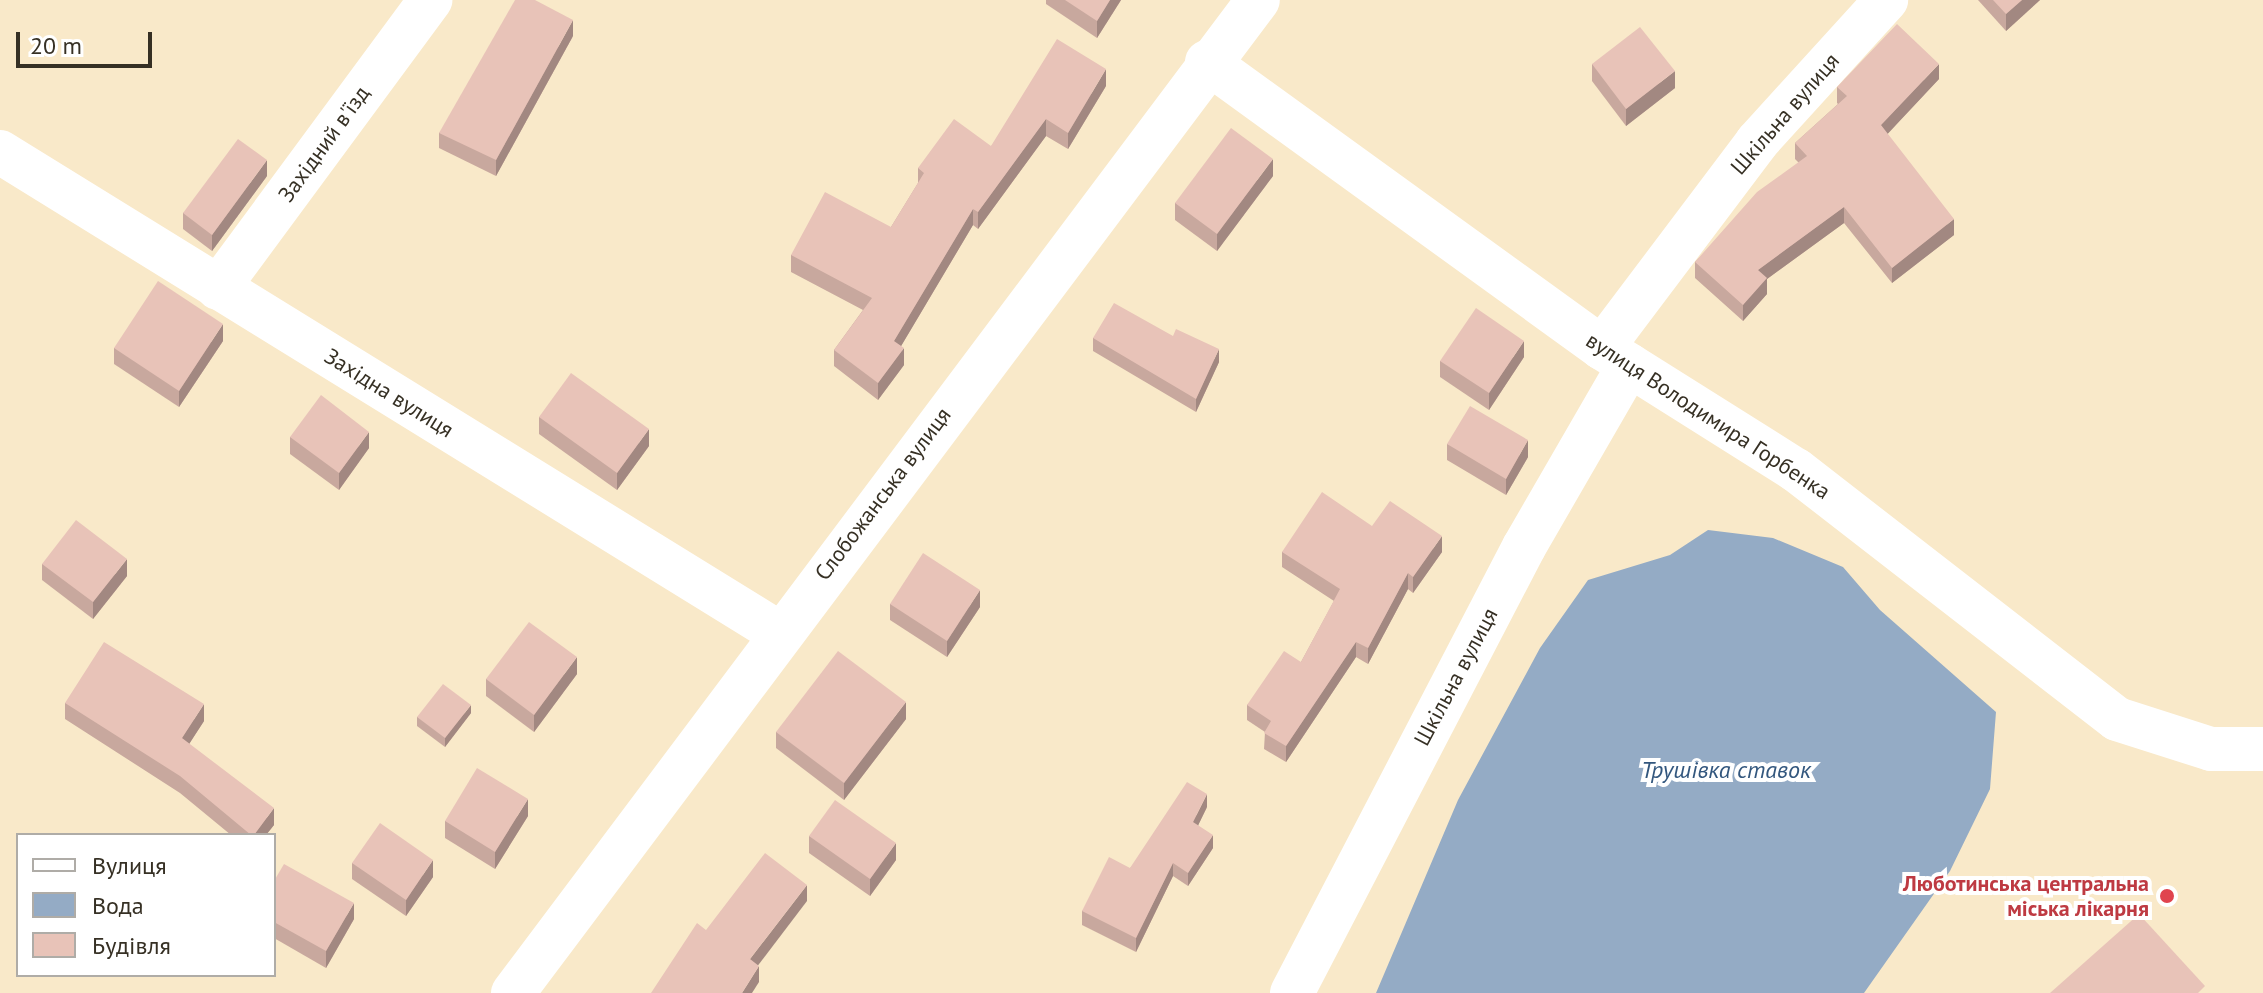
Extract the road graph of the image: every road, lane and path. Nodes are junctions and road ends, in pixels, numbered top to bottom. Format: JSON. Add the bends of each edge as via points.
{"nodes":[{"id":1,"x":430,"y":0,"type":"edge"},
{"id":2,"x":1258,"y":0,"type":"edge"},
{"id":3,"x":1886,"y":0,"type":"edge"},
{"id":4,"x":1207,"y":62,"type":"junction"},
{"id":5,"x":0,"y":152,"type":"edge"},
{"id":6,"x":218,"y":288,"type":"junction"},
{"id":7,"x":1616,"y":357,"type":"junction"},
{"id":8,"x":779,"y":633,"type":"junction"},
{"id":9,"x":2263,"y":749,"type":"edge"},
{"id":10,"x":513,"y":993,"type":"edge"},
{"id":11,"x":1292,"y":993,"type":"edge"}],
"edges":[{"from":1,"to":6,"type":"street","name":"Західний в'їзд"},
{"from":2,"to":4,"type":"street","name":"Слобожанська вулиця"},
{"from":3,"to":7,"type":"street","name":"Шкільна вулиця","via":[[1757,142]]},
{"from":4,"to":7,"type":"street","name":"вулиця Володимира Горбенка"},
{"from":4,"to":8,"type":"street","name":"Слобожанська вулиця"},
{"from":5,"to":6,"type":"street","name":"Західна вулиця"},
{"from":6,"to":8,"type":"street","name":"Західна вулиця"},
{"from":7,"to":9,"type":"street","name":"вулиця Володимира Горбенка","via":[[1796,470],[2117,719],[2211,749]]},
{"from":7,"to":11,"type":"street","name":"Шкільна вулиця","via":[[1524,547]]},
{"from":8,"to":10,"type":"street","name":"Слобожанська вулиця"}]}
